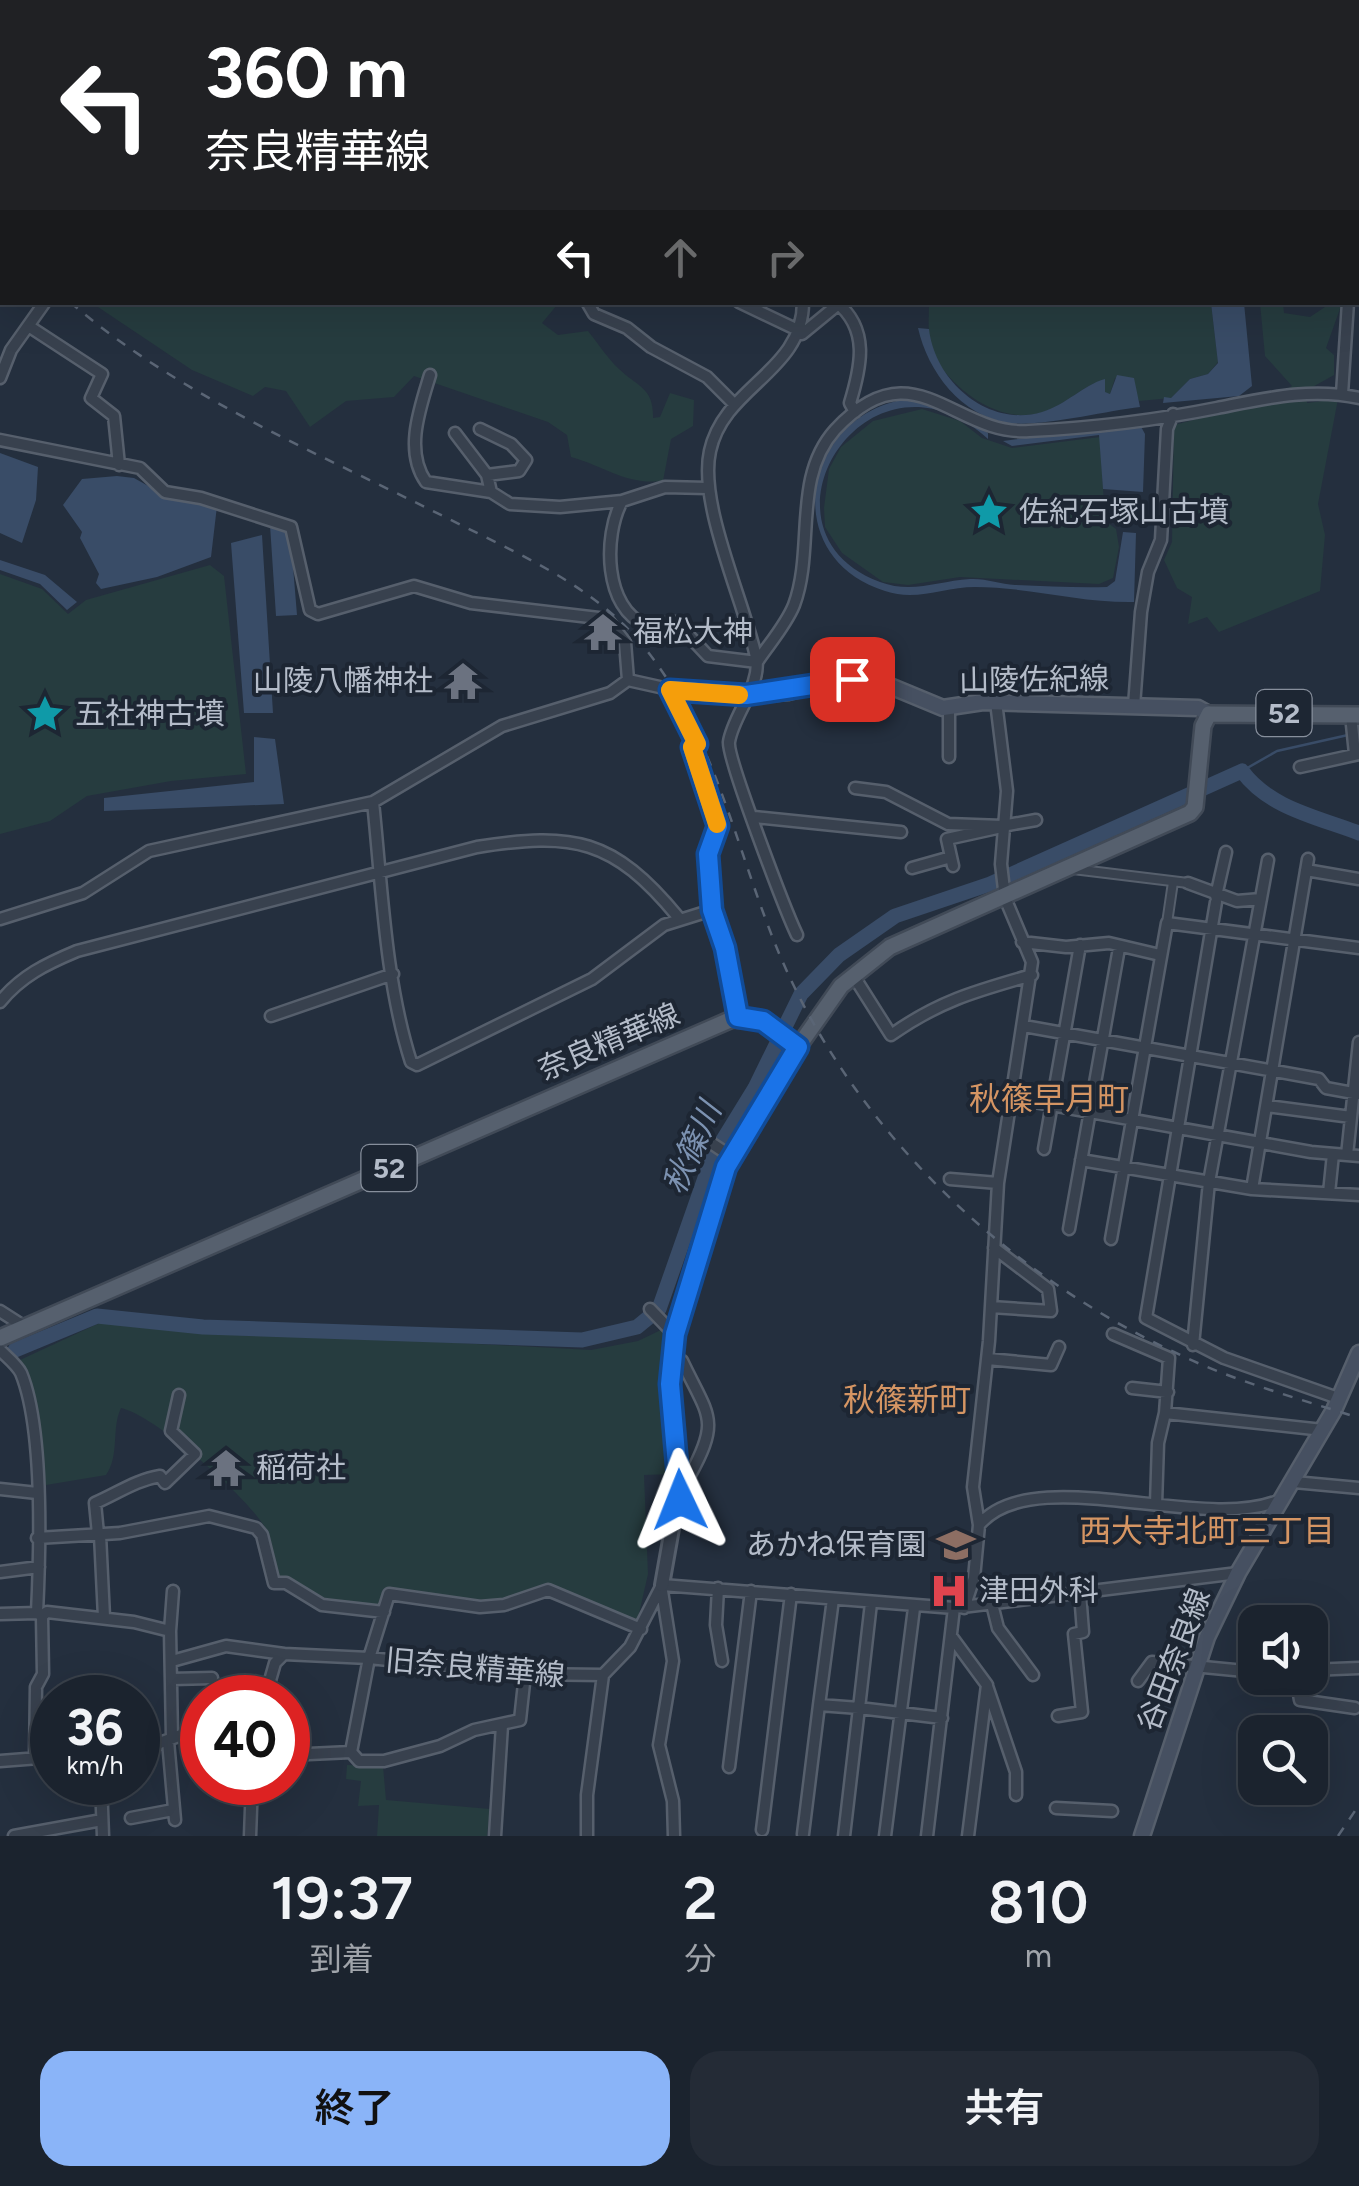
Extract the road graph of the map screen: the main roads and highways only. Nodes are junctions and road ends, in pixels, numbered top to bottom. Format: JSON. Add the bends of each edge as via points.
{"nodes":[{"id":1,"x":746,"y":695,"type":"road end"},
{"id":2,"x":1209,"y":714,"type":"junction"},
{"id":3,"x":1354,"y":719,"type":"edge"},
{"id":4,"x":0,"y":1338,"type":"edge"},
{"id":5,"x":1359,"y":1353,"type":"edge"},
{"id":6,"x":1142,"y":1836,"type":"edge"}],
"edges":[{"from":1,"to":2,"type":"main road","name":"山陵佐紀線","via":[[873,679],[950,708],[996,702],[1198,708]]},
{"from":2,"to":3,"type":"main road","number":"52"},
{"from":2,"to":4,"type":"main road","name":"奈良精華線","number":"52","via":[[1195,808],[1181,820],[890,947],[853,974],[790,1041],[763,1021],[738,1017]]},
{"from":5,"to":6,"type":"main road","name":"谷田奈良線","via":[[1286,1498],[1238,1573],[1198,1664]]}]}
